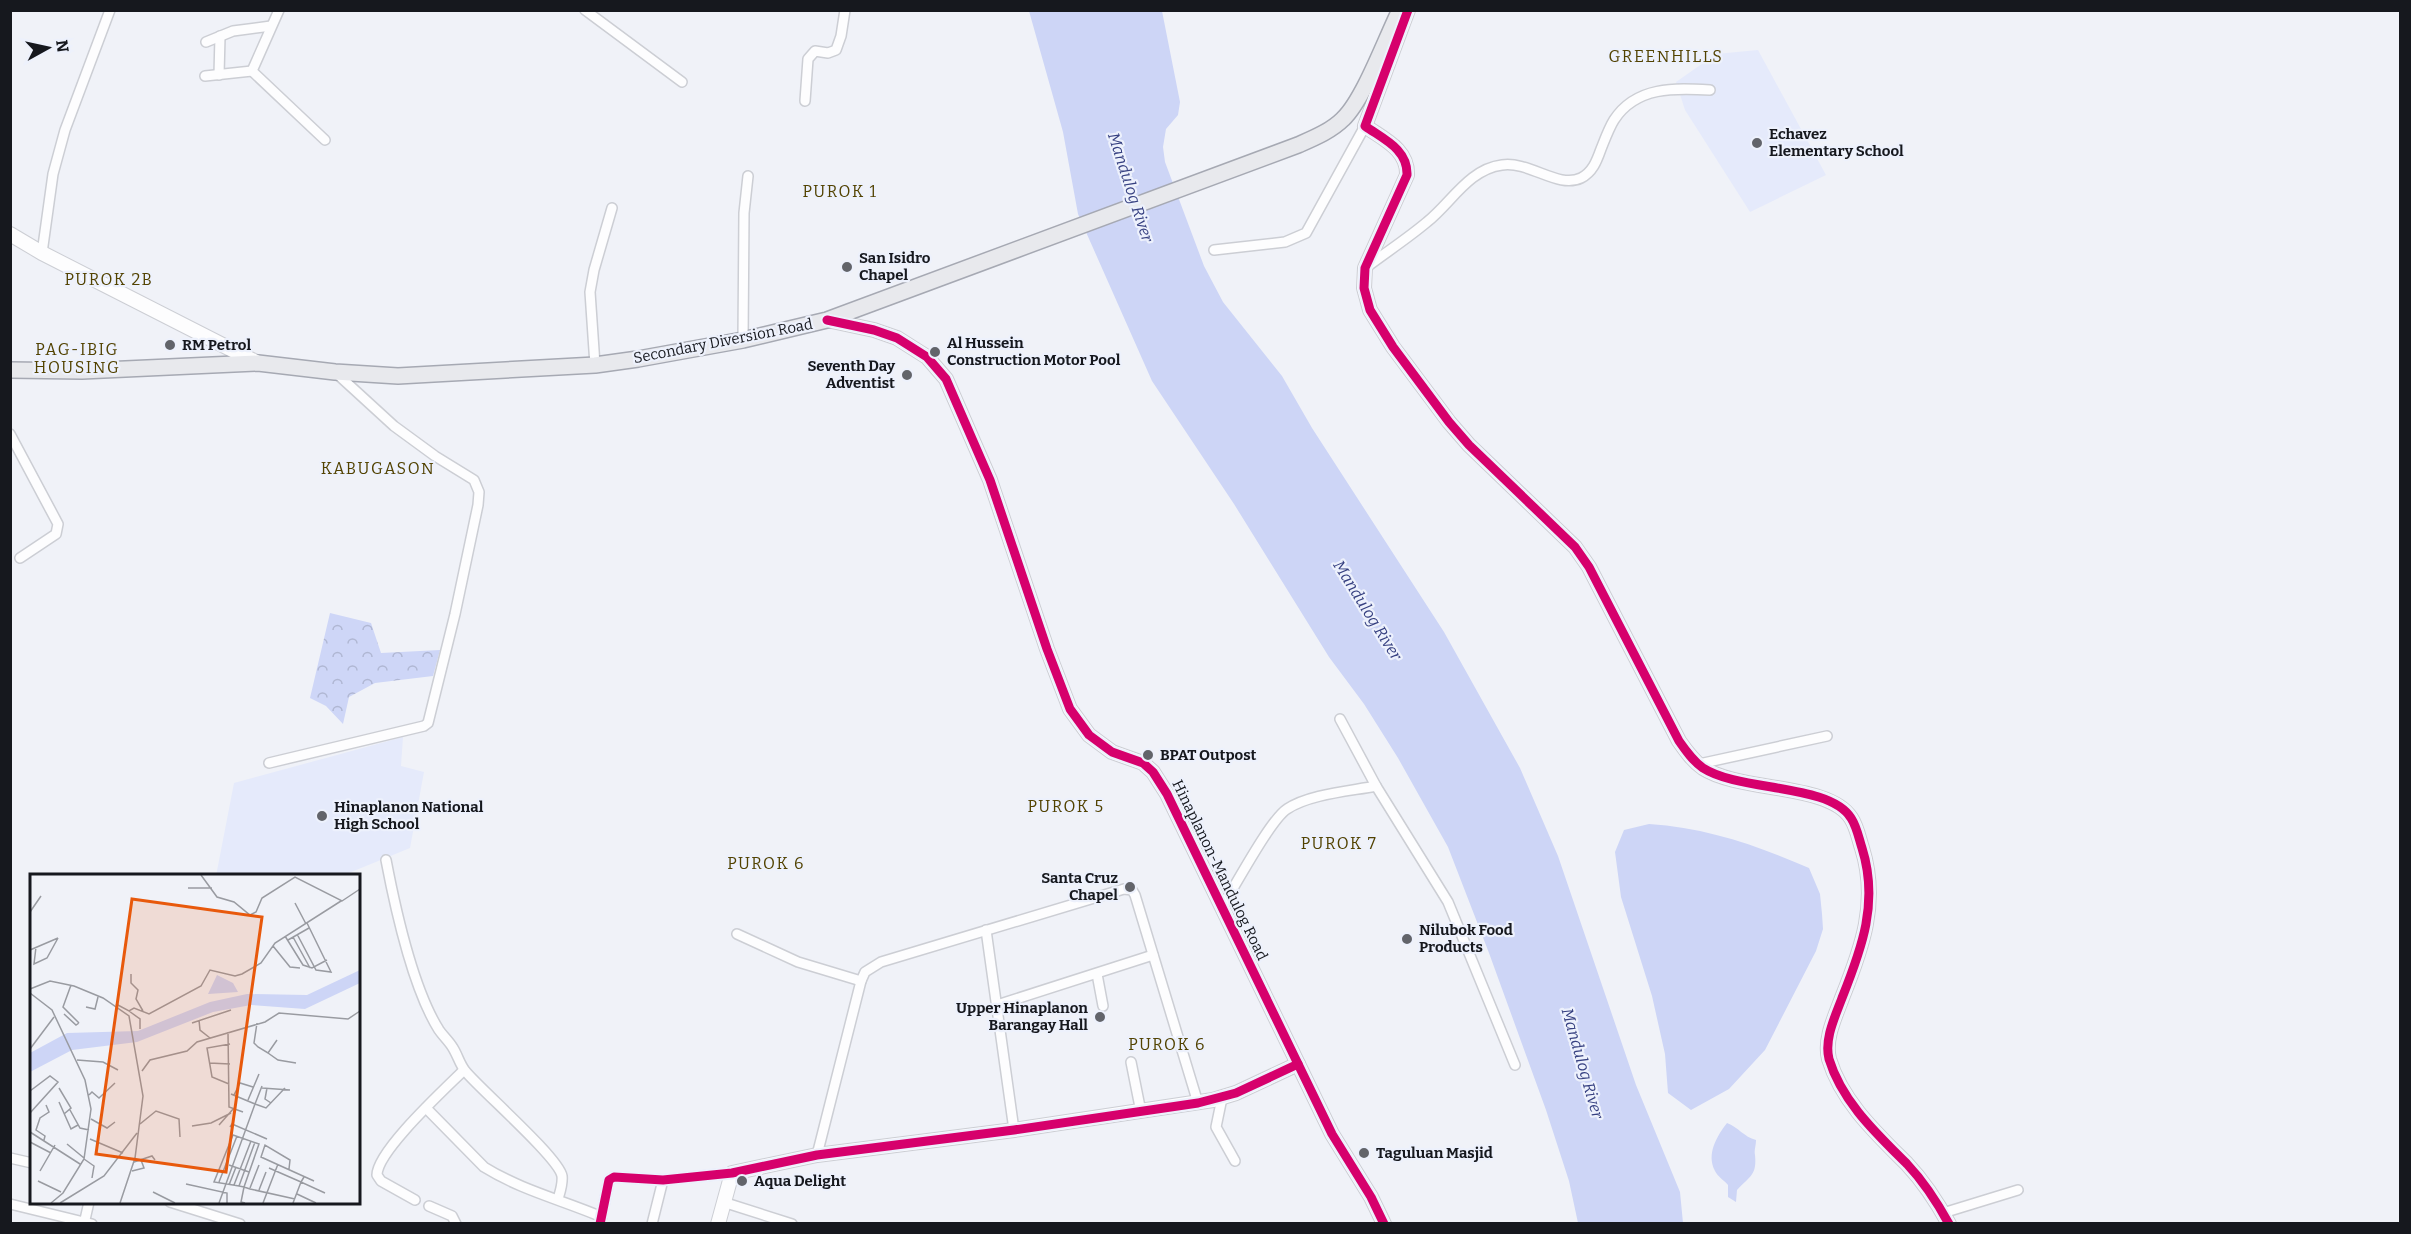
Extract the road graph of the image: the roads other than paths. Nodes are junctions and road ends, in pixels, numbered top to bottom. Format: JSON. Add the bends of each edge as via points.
{"nodes":[{"id":1,"x":110,"y":10,"type":"edge"},
{"id":2,"x":279,"y":10,"type":"edge"},
{"id":3,"x":585,"y":10,"type":"edge"},
{"id":4,"x":845,"y":10,"type":"edge"},
{"id":5,"x":1400,"y":10,"type":"edge"},
{"id":6,"x":1408,"y":10,"type":"edge"},
{"id":7,"x":271,"y":26,"type":"junction"},
{"id":8,"x":220,"y":36,"type":"junction"},
{"id":9,"x":207,"y":42,"type":"dead end"},
{"id":10,"x":252,"y":71,"type":"junction"},
{"id":11,"x":219,"y":75,"type":"junction"},
{"id":12,"x":205,"y":76,"type":"dead end"},
{"id":13,"x":682,"y":82,"type":"dead end"},
{"id":14,"x":1710,"y":90,"type":"dead end"},
{"id":15,"x":804,"y":101,"type":"dead end"},
{"id":16,"x":1365,"y":126,"type":"junction"},
{"id":17,"x":325,"y":140,"type":"dead end"},
{"id":18,"x":748,"y":176,"type":"dead end"},
{"id":19,"x":612,"y":207,"type":"dead end"},
{"id":20,"x":10,"y":234,"type":"edge"},
{"id":21,"x":1214,"y":250,"type":"dead end"},
{"id":22,"x":42,"y":253,"type":"junction"},
{"id":23,"x":1365,"y":268,"type":"junction"},
{"id":24,"x":827,"y":320,"type":"junction"},
{"id":25,"x":744,"y":340,"type":"junction"},
{"id":26,"x":258,"y":363,"type":"junction"},
{"id":27,"x":595,"y":365,"type":"junction"},
{"id":28,"x":10,"y":370,"type":"edge"},
{"id":29,"x":335,"y":372,"type":"junction"},
{"id":30,"x":10,"y":434,"type":"edge"},
{"id":31,"x":20,"y":558,"type":"dead end"},
{"id":32,"x":1340,"y":718,"type":"dead end"},
{"id":33,"x":1827,"y":736,"type":"dead end"},
{"id":34,"x":269,"y":763,"type":"dead end"},
{"id":35,"x":1699,"y":764,"type":"junction"},
{"id":36,"x":1376,"y":786,"type":"junction"},
{"id":37,"x":386,"y":860,"type":"dead end"},
{"id":38,"x":1221,"y":908,"type":"junction"},
{"id":39,"x":986,"y":930,"type":"junction"},
{"id":40,"x":736,"y":934,"type":"dead end"},
{"id":41,"x":1153,"y":955,"type":"junction"},
{"id":42,"x":1097,"y":974,"type":"junction"},
{"id":43,"x":861,"y":981,"type":"junction"},
{"id":44,"x":997,"y":1005,"type":"junction"},
{"id":45,"x":1103,"y":1006,"type":"dead end"},
{"id":46,"x":1131,"y":1062,"type":"dead end"},
{"id":47,"x":1298,"y":1064,"type":"junction"},
{"id":48,"x":1515,"y":1065,"type":"dead end"},
{"id":49,"x":464,"y":1070,"type":"junction"},
{"id":50,"x":1222,"y":1098,"type":"junction"},
{"id":51,"x":1198,"y":1103,"type":"junction"},
{"id":52,"x":426,"y":1108,"type":"junction"},
{"id":53,"x":1141,"y":1112,"type":"junction"},
{"id":54,"x":1014,"y":1130,"type":"junction"},
{"id":55,"x":817,"y":1155,"type":"junction"},
{"id":56,"x":10,"y":1158,"type":"edge"},
{"id":57,"x":1235,"y":1161,"type":"dead end"},
{"id":58,"x":30,"y":1163,"type":"edge"},
{"id":59,"x":732,"y":1173,"type":"junction"},
{"id":60,"x":663,"y":1180,"type":"junction"},
{"id":61,"x":2018,"y":1190,"type":"dead end"},
{"id":62,"x":558,"y":1199,"type":"junction"},
{"id":63,"x":415,"y":1200,"type":"dead end"},
{"id":64,"x":723,"y":1203,"type":"junction"},
{"id":65,"x":10,"y":1204,"type":"edge"},
{"id":66,"x":89,"y":1204,"type":"edge"},
{"id":67,"x":173,"y":1204,"type":"edge"},
{"id":68,"x":429,"y":1206,"type":"dead end"},
{"id":69,"x":1946,"y":1218,"type":"edge"},
{"id":70,"x":601,"y":1220,"type":"edge"},
{"id":71,"x":87,"y":1223,"type":"edge"},
{"id":72,"x":240,"y":1224,"type":"edge"},
{"id":73,"x":456,"y":1224,"type":"edge"},
{"id":74,"x":652,"y":1224,"type":"edge"},
{"id":75,"x":718,"y":1224,"type":"edge"},
{"id":76,"x":792,"y":1224,"type":"edge"},
{"id":77,"x":1384,"y":1224,"type":"edge"}],
"edges":[{"from":1,"to":22,"type":"street","via":[[65,130],[53,174]]},
{"from":2,"to":7,"type":"street"},
{"from":3,"to":13,"type":"street"},
{"from":4,"to":15,"type":"street","via":[[836,50],[814,51],[807,59]]},
{"from":5,"to":24,"type":"main road","name":"Secondary Diversion Road","via":[[1350,112],[1327,131]]},
{"from":6,"to":16,"type":"street"},
{"from":7,"to":8,"type":"street"},
{"from":7,"to":10,"type":"street"},
{"from":8,"to":9,"type":"street"},
{"from":8,"to":11,"type":"street"},
{"from":10,"to":11,"type":"street"},
{"from":10,"to":17,"type":"street"},
{"from":11,"to":12,"type":"street"},
{"from":14,"to":23,"type":"street","via":[[1665,89],[1629,104],[1615,118],[1594,166],[1580,179],[1552,178],[1516,164],[1485,170],[1468,180],[1427,222]]},
{"from":16,"to":21,"type":"street","via":[[1310,228],[1301,236]]},
{"from":16,"to":23,"type":"street","via":[[1399,150],[1407,167],[1407,175]]},
{"from":18,"to":25,"type":"street","via":[[744,213]]},
{"from":19,"to":27,"type":"street","via":[[590,292]]},
{"from":20,"to":22,"type":"street","name":"Secondary Diversion Road"},
{"from":22,"to":26,"type":"street","name":"Secondary Diversion Road"},
{"from":23,"to":35,"type":"street","via":[[1367,301],[1379,327],[1469,445],[1575,547],[1679,741]]},
{"from":24,"to":25,"type":"main road","name":"Secondary Diversion Road"},
{"from":24,"to":38,"type":"street","name":"Hinaplanon-Mandulog Road","via":[[897,338],[927,357],[946,379],[990,480],[1070,709],[1101,745],[1143,763],[1153,772]]},
{"from":25,"to":27,"type":"main road","name":"Secondary Diversion Road"},
{"from":26,"to":28,"type":"main road","via":[[82,371]]},
{"from":26,"to":29,"type":"main road","name":"Secondary Diversion Road"},
{"from":27,"to":29,"type":"main road","name":"Secondary Diversion Road","via":[[420,376]]},
{"from":29,"to":34,"type":"street","via":[[394,426],[474,480],[479,492],[478,505],[428,723]]},
{"from":30,"to":31,"type":"street","via":[[58,524],[56,534]]},
{"from":32,"to":36,"type":"street"},
{"from":33,"to":35,"type":"street"},
{"from":35,"to":69,"type":"street","via":[[1757,785],[1829,800],[1852,819],[1870,889],[1868,920],[1855,967],[1829,1032],[1829,1057],[1862,1117],[1921,1180]]},
{"from":36,"to":38,"type":"street","via":[[1288,808]]},
{"from":36,"to":48,"type":"street","via":[[1448,902]]},
{"from":37,"to":49,"type":"street","via":[[422,992]]},
{"from":38,"to":47,"type":"street","name":"Hinaplanon-Mandulog Road"},
{"from":39,"to":41,"type":"street","via":[[1129,889],[1135,895]]},
{"from":39,"to":43,"type":"street","via":[[881,962],[865,972]]},
{"from":39,"to":44,"type":"street"},
{"from":40,"to":43,"type":"street","via":[[798,962]]},
{"from":41,"to":42,"type":"street"},
{"from":41,"to":51,"type":"street"},
{"from":42,"to":44,"type":"street"},
{"from":42,"to":45,"type":"street"},
{"from":43,"to":55,"type":"street"},
{"from":44,"to":54,"type":"street"},
{"from":46,"to":53,"type":"street"},
{"from":47,"to":50,"type":"street"},
{"from":47,"to":77,"type":"street","name":"Hinaplanon-Mandulog Road","via":[[1332,1134]]},
{"from":49,"to":52,"type":"street"},
{"from":49,"to":62,"type":"street","via":[[560,1171],[562,1187]]},
{"from":50,"to":51,"type":"street"},
{"from":50,"to":57,"type":"street","via":[[1216,1127]]},
{"from":51,"to":53,"type":"street"},
{"from":52,"to":62,"type":"street","via":[[484,1167],[525,1189]]},
{"from":52,"to":63,"type":"street","via":[[383,1156],[377,1170],[381,1181]]},
{"from":53,"to":54,"type":"street"},
{"from":54,"to":55,"type":"street"},
{"from":55,"to":59,"type":"street"},
{"from":56,"to":58,"type":"street"},
{"from":59,"to":60,"type":"street"},
{"from":59,"to":64,"type":"street"},
{"from":60,"to":70,"type":"street","via":[[611,1178]]},
{"from":60,"to":74,"type":"street"},
{"from":61,"to":69,"type":"street"},
{"from":62,"to":70,"type":"street"},
{"from":64,"to":75,"type":"street"},
{"from":64,"to":76,"type":"street"},
{"from":65,"to":71,"type":"street"},
{"from":66,"to":71,"type":"street"},
{"from":67,"to":72,"type":"street"},
{"from":68,"to":73,"type":"street","via":[[452,1216]]}]}
